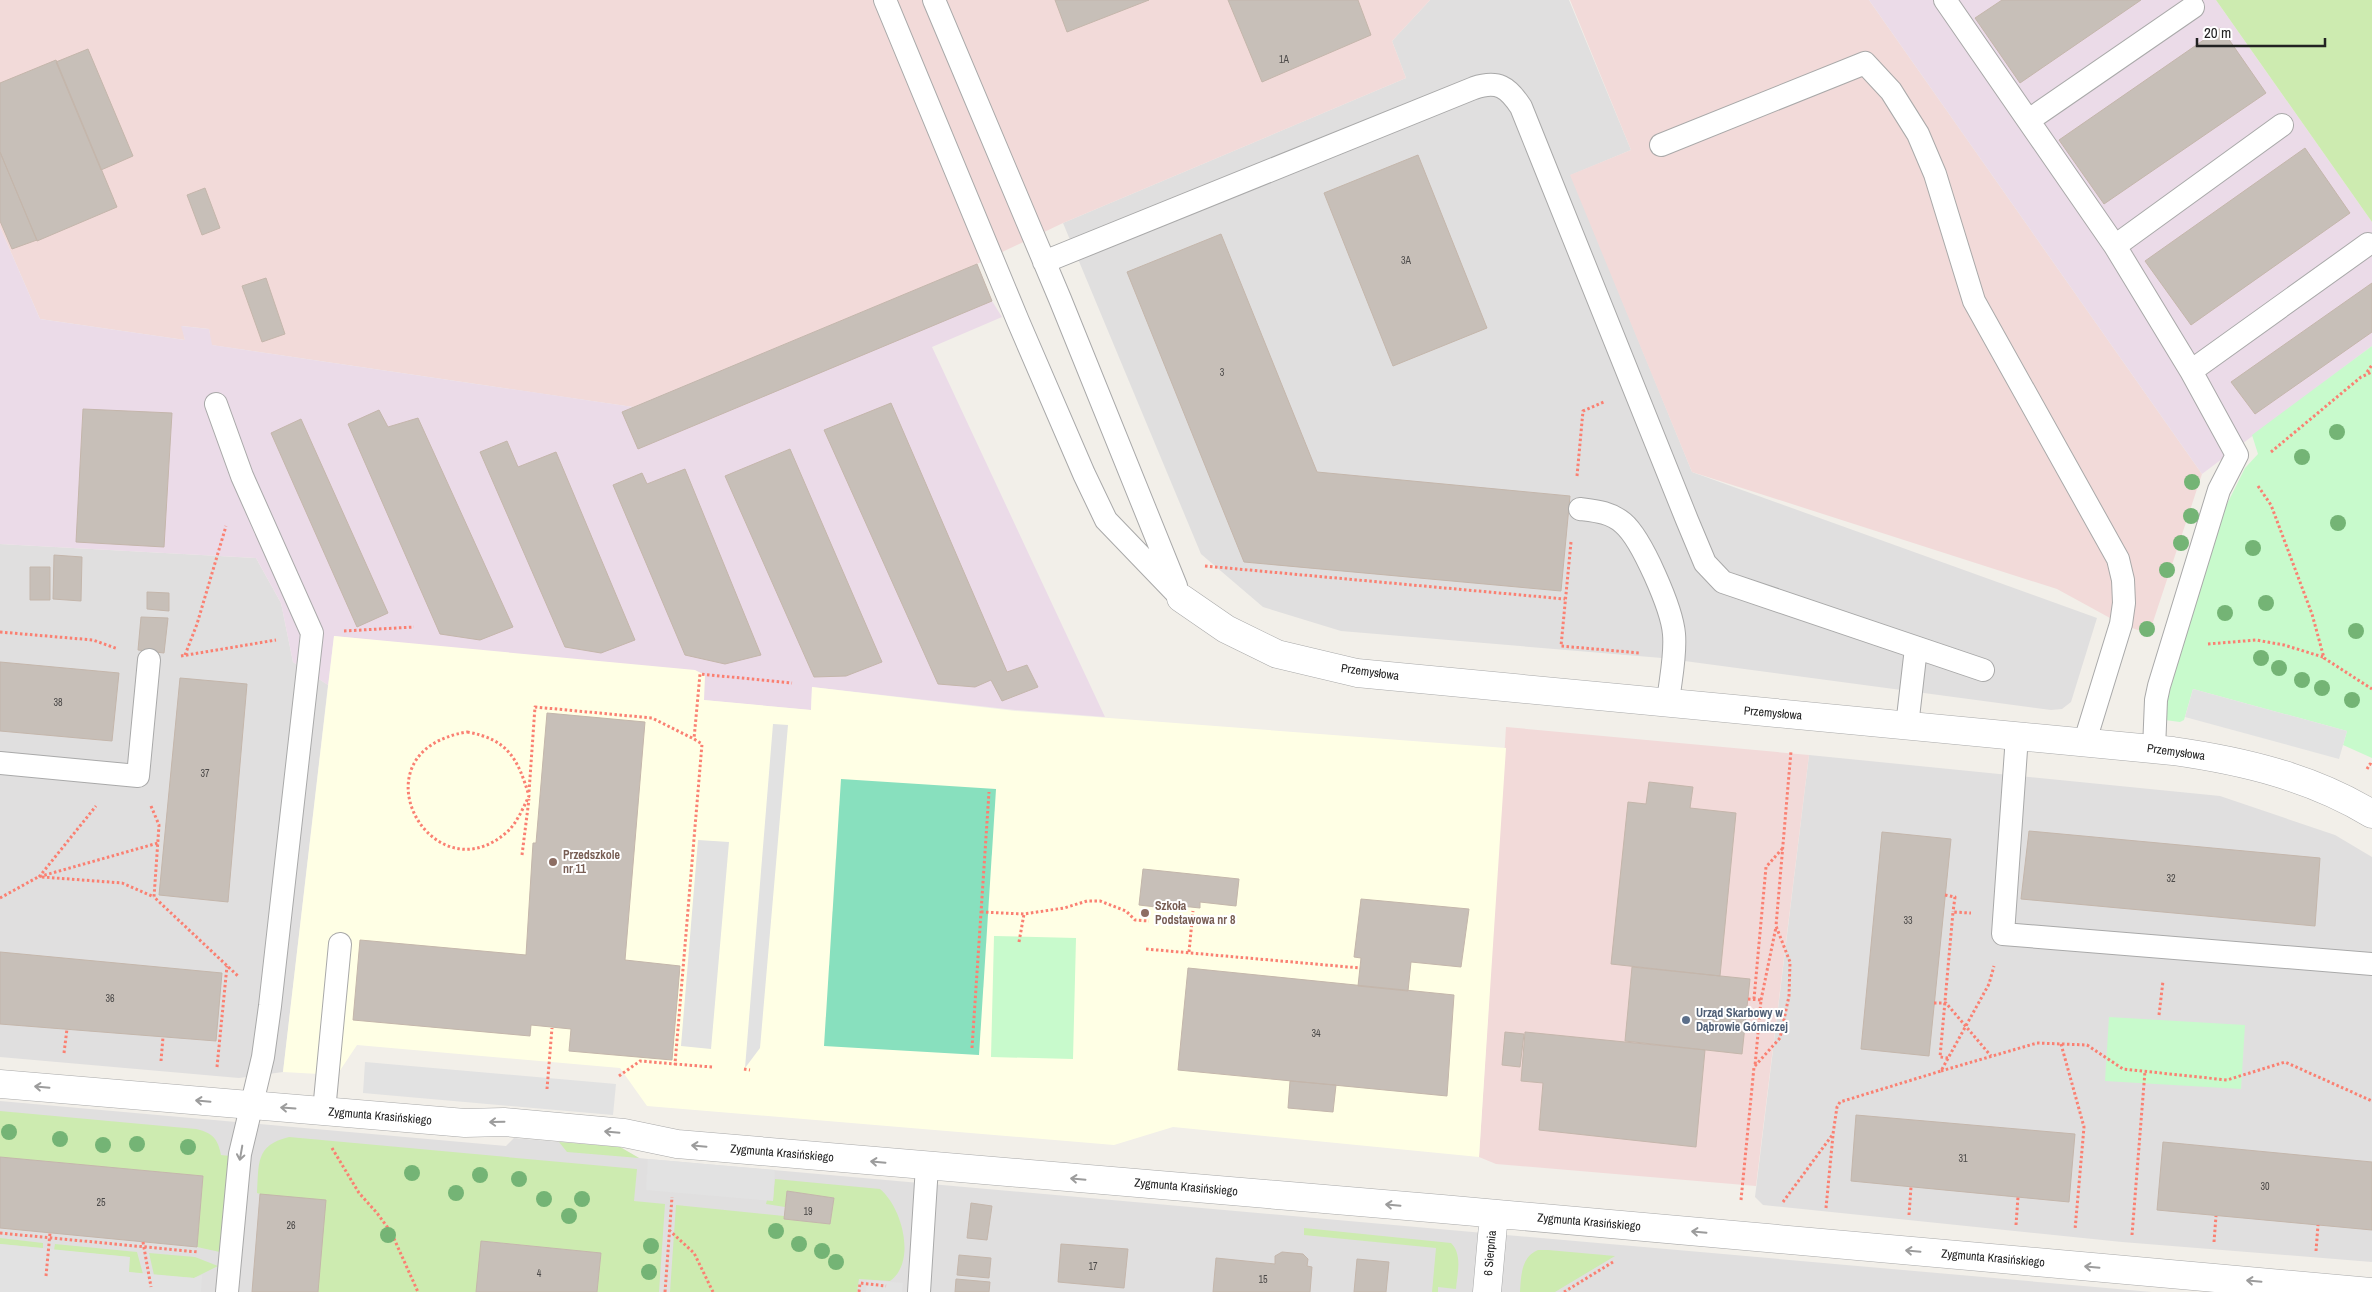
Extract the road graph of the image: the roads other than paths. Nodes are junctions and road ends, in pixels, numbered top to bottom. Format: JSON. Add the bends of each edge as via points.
{"nodes":[{"id":1,"x":885,"y":0,"type":"edge"},
{"id":2,"x":934,"y":0,"type":"edge"},
{"id":3,"x":1945,"y":0,"type":"edge"},
{"id":4,"x":2193,"y":7,"type":"dead end"},
{"id":5,"x":2029,"y":120,"type":"junction"},
{"id":6,"x":2282,"y":125,"type":"dead end"},
{"id":7,"x":1662,"y":146,"type":"dead end"},
{"id":8,"x":2368,"y":244,"type":"dead end"},
{"id":9,"x":2114,"y":246,"type":"junction"},
{"id":10,"x":1044,"y":262,"type":"junction"},
{"id":11,"x":2191,"y":371,"type":"junction"},
{"id":12,"x":216,"y":404,"type":"dead end"},
{"id":13,"x":1580,"y":509,"type":"dead end"},
{"id":14,"x":1181,"y":598,"type":"junction"},
{"id":15,"x":1916,"y":648,"type":"junction"},
{"id":16,"x":149,"y":660,"type":"road end"},
{"id":17,"x":1983,"y":670,"type":"dead end"},
{"id":18,"x":1668,"y":703,"type":"junction"},
{"id":19,"x":1907,"y":726,"type":"junction"},
{"id":20,"x":2017,"y":736,"type":"junction"},
{"id":21,"x":2085,"y":741,"type":"junction"},
{"id":22,"x":2154,"y":748,"type":"junction"},
{"id":23,"x":0,"y":763,"type":"edge"},
{"id":24,"x":2372,"y":814,"type":"edge"},
{"id":25,"x":340,"y":944,"type":"dead end"},
{"id":26,"x":2372,"y":964,"type":"edge"},
{"id":27,"x":0,"y":1084,"type":"edge"},
{"id":28,"x":252,"y":1105,"type":"junction"},
{"id":29,"x":324,"y":1111,"type":"junction"},
{"id":30,"x":927,"y":1166,"type":"junction"},
{"id":31,"x":1494,"y":1214,"type":"junction"},
{"id":32,"x":227,"y":1292,"type":"edge"},
{"id":33,"x":919,"y":1292,"type":"edge"},
{"id":34,"x":1487,"y":1292,"type":"edge"},
{"id":35,"x":2372,"y":1292,"type":"edge"}],
"edges":[{"from":1,"to":14,"type":"lane","via":[[1018,321],[1102,512]]},
{"from":2,"to":10,"type":"lane"},
{"from":3,"to":5,"type":"lane"},
{"from":4,"to":5,"type":"lane"},
{"from":5,"to":9,"type":"lane"},
{"from":6,"to":9,"type":"lane"},
{"from":7,"to":21,"type":"lane","via":[[1865,63],[1891,91],[1918,134],[1935,174],[1974,301],[2118,559],[2124,603],[2121,624]]},
{"from":8,"to":11,"type":"lane"},
{"from":9,"to":11,"type":"lane"},
{"from":10,"to":14,"type":"lane"},
{"from":10,"to":15,"type":"lane","via":[[1474,88],[1488,83],[1502,87],[1513,94],[1522,108],[1710,570],[1723,582]]},
{"from":11,"to":22,"type":"lane","via":[[2237,455],[2220,490],[2159,686]]},
{"from":12,"to":28,"type":"lane","via":[[242,476],[312,633],[270,1006]]},
{"from":13,"to":18,"type":"lane","via":[[1611,515],[1623,523],[1640,545],[1671,618],[1674,633]]},
{"from":14,"to":18,"type":"street","name":"Przemysłowa","via":[[1226,629],[1277,654],[1357,673]]},
{"from":15,"to":17,"type":"lane"},
{"from":15,"to":19,"type":"lane"},
{"from":16,"to":23,"type":"lane","via":[[130,775]]},
{"from":18,"to":19,"type":"street","name":"Przemysłowa"},
{"from":19,"to":20,"type":"street","name":"Przemysłowa"},
{"from":20,"to":21,"type":"street","name":"Przemysłowa"},
{"from":20,"to":26,"type":"lane","via":[[2004,925]]},
{"from":21,"to":22,"type":"street","name":"Przemysłowa"},
{"from":22,"to":24,"type":"street","name":"Przemysłowa","via":[[2230,759],[2272,770],[2349,800]]},
{"from":25,"to":29,"type":"lane"},
{"from":28,"to":27,"type":"street","name":"Zygmunta Krasińskiego","one_way":true},
{"from":29,"to":28,"type":"street","name":"Zygmunta Krasińskiego","one_way":true},
{"from":28,"to":32,"type":"lane","one_way":true,"via":[[240,1154]]},
{"from":30,"to":29,"type":"street","name":"Zygmunta Krasińskiego","one_way":true,"via":[[677,1144],[637,1135],[504,1122],[465,1123]]},
{"from":31,"to":30,"type":"street","name":"Zygmunta Krasińskiego","one_way":true},
{"from":30,"to":33,"type":"lane"},
{"from":31,"to":34,"type":"street","name":"6 Sierpnia"},
{"from":35,"to":31,"type":"street","name":"Zygmunta Krasińskiego","one_way":true}]}
